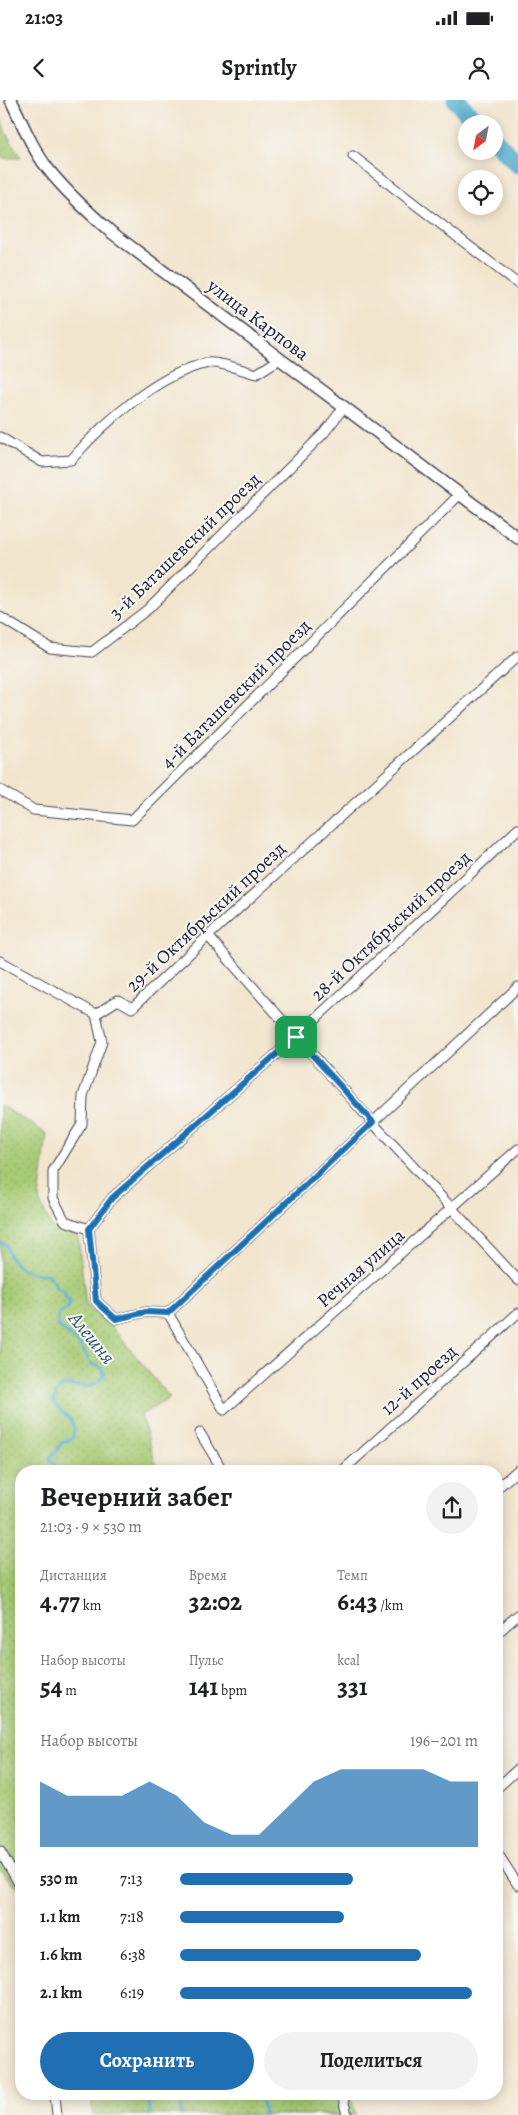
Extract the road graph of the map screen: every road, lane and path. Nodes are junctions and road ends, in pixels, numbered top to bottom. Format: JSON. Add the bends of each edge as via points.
{"nodes":[{"id":1,"x":11,"y":100,"type":"edge"},
{"id":2,"x":353,"y":156,"type":"dead end"},
{"id":3,"x":518,"y":284,"type":"edge"},
{"id":4,"x":280,"y":359,"type":"junction"},
{"id":5,"x":344,"y":407,"type":"junction"},
{"id":6,"x":0,"y":437,"type":"edge"},
{"id":7,"x":461,"y":493,"type":"junction"},
{"id":8,"x":518,"y":538,"type":"edge"},
{"id":9,"x":0,"y":617,"type":"edge"},
{"id":10,"x":518,"y":656,"type":"edge"},
{"id":11,"x":0,"y":790,"type":"edge"},
{"id":12,"x":518,"y":829,"type":"edge"},
{"id":13,"x":208,"y":936,"type":"junction"},
{"id":14,"x":0,"y":961,"type":"edge"},
{"id":15,"x":518,"y":987,"type":"edge"},
{"id":16,"x":96,"y":1014,"type":"junction"},
{"id":17,"x":296,"y":1037,"type":"junction"},
{"id":18,"x":373,"y":1122,"type":"junction"},
{"id":19,"x":518,"y":1149,"type":"edge"},
{"id":20,"x":452,"y":1209,"type":"junction"},
{"id":21,"x":89,"y":1229,"type":"junction"},
{"id":22,"x":518,"y":1280,"type":"edge"},
{"id":23,"x":518,"y":1312,"type":"edge"},
{"id":24,"x":168,"y":1313,"type":"junction"},
{"id":25,"x":200,"y":1433,"type":"dead end"},
{"id":26,"x":219,"y":1465,"type":"edge"},
{"id":27,"x":349,"y":1465,"type":"edge"},
{"id":28,"x":518,"y":1470,"type":"edge"},
{"id":29,"x":503,"y":1483,"type":"edge"},
{"id":30,"x":518,"y":1615,"type":"edge"},
{"id":31,"x":503,"y":1628,"type":"edge"},
{"id":32,"x":518,"y":1769,"type":"edge"},
{"id":33,"x":503,"y":1783,"type":"edge"},
{"id":34,"x":0,"y":1851,"type":"edge"},
{"id":35,"x":503,"y":1862,"type":"edge"},
{"id":36,"x":15,"y":1877,"type":"edge"},
{"id":37,"x":518,"y":1885,"type":"edge"},
{"id":38,"x":56,"y":2100,"type":"edge"},
{"id":39,"x":343,"y":2100,"type":"edge"},
{"id":40,"x":57,"y":2115,"type":"edge"},
{"id":41,"x":347,"y":2115,"type":"edge"}],
"edges":[{"from":1,"to":4,"type":"main road","name":"улица Карпова","via":[[47,167],[84,209]]},
{"from":2,"to":3,"type":"street"},
{"from":4,"to":5,"type":"main road","name":"улица Карпова"},
{"from":4,"to":6,"type":"street","via":[[256,374],[210,362],[174,376],[132,402],[92,435],[71,460],[42,462]]},
{"from":5,"to":7,"type":"main road","name":"улица Карпова"},
{"from":5,"to":9,"type":"street","name":"3-й Баташевский проезд","via":[[324,433],[148,609],[92,652],[50,648]]},
{"from":7,"to":8,"type":"main road","name":"улица Карпова"},
{"from":7,"to":11,"type":"street","name":"4-й Баташевский проезд","via":[[132,820],[34,810]]},
{"from":10,"to":13,"type":"street","name":"29-й Октябрьский проезд"},
{"from":12,"to":17,"type":"street","name":"28-й Октябрьский проезд"},
{"from":13,"to":16,"type":"street","name":"29-й Октябрьский проезд","via":[[132,1008],[118,1000]]},
{"from":13,"to":17,"type":"street"},
{"from":14,"to":16,"type":"street"},
{"from":15,"to":18,"type":"street"},
{"from":16,"to":21,"type":"street","via":[[102,1042],[83,1096],[82,1124],[53,1170],[53,1198],[65,1221]]},
{"from":17,"to":18,"type":"street"},
{"from":17,"to":21,"type":"street","name":"28-й Октябрьский проезд","via":[[112,1198]]},
{"from":18,"to":20,"type":"street"},
{"from":18,"to":24,"type":"street"},
{"from":19,"to":20,"type":"street","name":"Речная улица"},
{"from":20,"to":22,"type":"street"},
{"from":20,"to":24,"type":"street","name":"Речная улица","via":[[224,1410]]},
{"from":21,"to":24,"type":"street","via":[[96,1301],[116,1319],[146,1312]]},
{"from":23,"to":27,"type":"street","name":"12-й проезд"},
{"from":25,"to":26,"type":"street"},
{"from":28,"to":29,"type":"street"},
{"from":30,"to":31,"type":"street"},
{"from":32,"to":33,"type":"street"},
{"from":34,"to":36,"type":"street"},
{"from":35,"to":37,"type":"street"},
{"from":38,"to":40,"type":"street"},
{"from":39,"to":41,"type":"street"}]}
